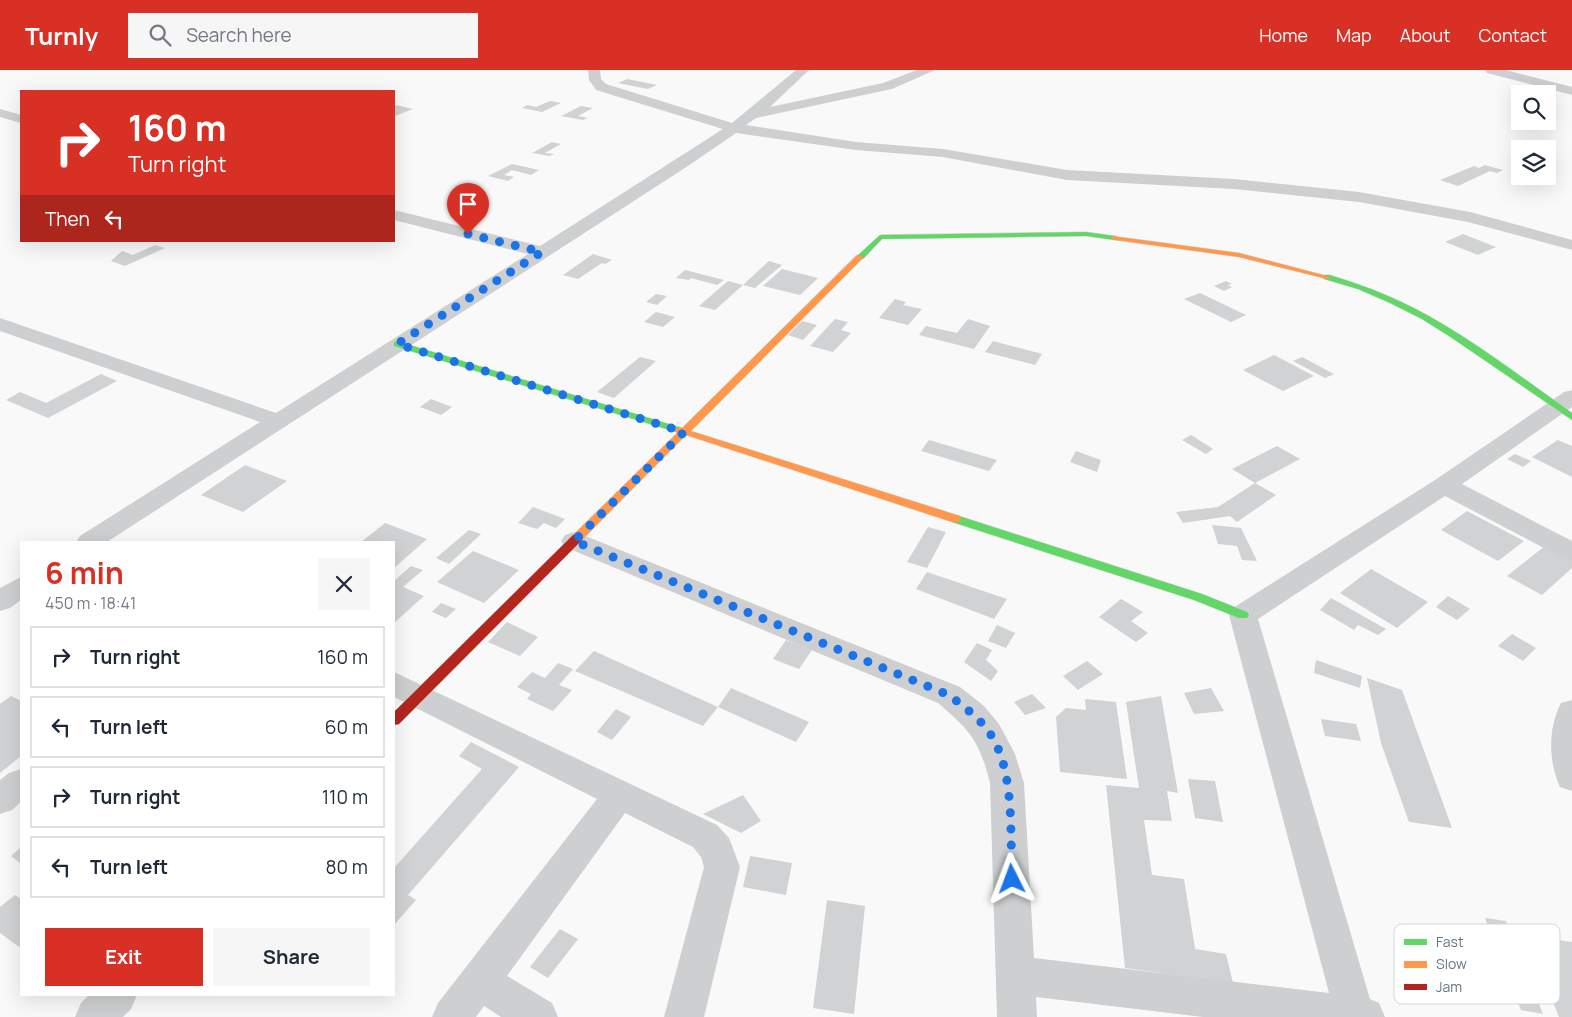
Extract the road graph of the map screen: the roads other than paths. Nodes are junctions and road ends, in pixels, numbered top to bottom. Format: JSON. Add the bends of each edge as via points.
{"nodes":[{"id":1,"x":594,"y":70,"type":"edge"},
{"id":2,"x":803,"y":70,"type":"edge"},
{"id":3,"x":928,"y":70,"type":"edge"},
{"id":4,"x":1491,"y":70,"type":"edge"},
{"id":5,"x":1572,"y":91,"type":"edge"},
{"id":6,"x":0,"y":113,"type":"edge"},
{"id":7,"x":750,"y":115,"type":"junction"},
{"id":8,"x":20,"y":119,"type":"edge"},
{"id":9,"x":734,"y":128,"type":"junction"},
{"id":10,"x":395,"y":214,"type":"edge"},
{"id":11,"x":1572,"y":245,"type":"edge"},
{"id":12,"x":542,"y":252,"type":"junction"},
{"id":13,"x":0,"y":324,"type":"edge"},
{"id":14,"x":397,"y":344,"type":"junction"},
{"id":15,"x":1567,"y":407,"type":"edge"},
{"id":16,"x":278,"y":421,"type":"junction"},
{"id":17,"x":684,"y":432,"type":"junction"},
{"id":18,"x":1444,"y":485,"type":"junction"},
{"id":19,"x":95,"y":541,"type":"edge"},
{"id":20,"x":574,"y":541,"type":"junction"},
{"id":21,"x":1572,"y":552,"type":"edge"},
{"id":22,"x":20,"y":588,"type":"edge"},
{"id":23,"x":0,"y":601,"type":"edge"},
{"id":24,"x":1243,"y":616,"type":"junction"},
{"id":25,"x":406,"y":690,"type":"edge"},
{"id":26,"x":1572,"y":712,"type":"edge"},
{"id":27,"x":395,"y":718,"type":"edge"},
{"id":28,"x":1572,"y":777,"type":"edge"},
{"id":29,"x":20,"y":784,"type":"edge"},
{"id":30,"x":620,"y":794,"type":"junction"},
{"id":31,"x":0,"y":800,"type":"edge"},
{"id":32,"x":1016,"y":975,"type":"junction"},
{"id":33,"x":479,"y":981,"type":"junction"},
{"id":34,"x":117,"y":996,"type":"edge"},
{"id":35,"x":1358,"y":1016,"type":"edge"},
{"id":36,"x":95,"y":1017,"type":"edge"},
{"id":37,"x":452,"y":1017,"type":"edge"},
{"id":38,"x":538,"y":1017,"type":"edge"},
{"id":39,"x":684,"y":1017,"type":"edge"},
{"id":40,"x":1017,"y":1017,"type":"edge"}],
"edges":[{"from":1,"to":9,"type":"street","via":[[595,80],[601,87],[659,102]]},
{"from":2,"to":7,"type":"street"},
{"from":3,"to":7,"type":"street","via":[[887,86]]},
{"from":4,"to":5,"type":"street"},
{"from":6,"to":8,"type":"street"},
{"from":7,"to":9,"type":"street"},
{"from":9,"to":11,"type":"street","via":[[856,146],[962,156],[1066,176],[1234,184],[1359,197],[1470,217]]},
{"from":9,"to":12,"type":"street"},
{"from":10,"to":12,"type":"street"},
{"from":12,"to":14,"type":"street"},
{"from":13,"to":16,"type":"street"},
{"from":14,"to":16,"type":"street"},
{"from":14,"to":17,"type":"street"},
{"from":15,"to":17,"type":"street","via":[[1432,322],[1392,300],[1342,281],[1240,255],[1086,234],[925,235],[880,237]]},
{"from":15,"to":18,"type":"street"},
{"from":16,"to":19,"type":"street"},
{"from":17,"to":20,"type":"street"},
{"from":17,"to":24,"type":"street","via":[[1198,597]]},
{"from":18,"to":21,"type":"street"},
{"from":18,"to":24,"type":"street"},
{"from":20,"to":25,"type":"street"},
{"from":20,"to":32,"type":"street","via":[[949,695],[968,710],[991,735],[1001,757],[1007,784]]},
{"from":22,"to":23,"type":"street"},
{"from":24,"to":35,"type":"street"},
{"from":25,"to":27,"type":"street"},
{"from":25,"to":30,"type":"street"},
{"from":26,"to":28,"type":"street","via":[[1566,739]]},
{"from":29,"to":31,"type":"street"},
{"from":30,"to":33,"type":"street"},
{"from":30,"to":39,"type":"street","via":[[705,836],[717,849],[722,867]]},
{"from":32,"to":35,"type":"street"},
{"from":32,"to":40,"type":"street"},
{"from":33,"to":37,"type":"street"},
{"from":33,"to":38,"type":"street"},
{"from":34,"to":36,"type":"street"}]}
